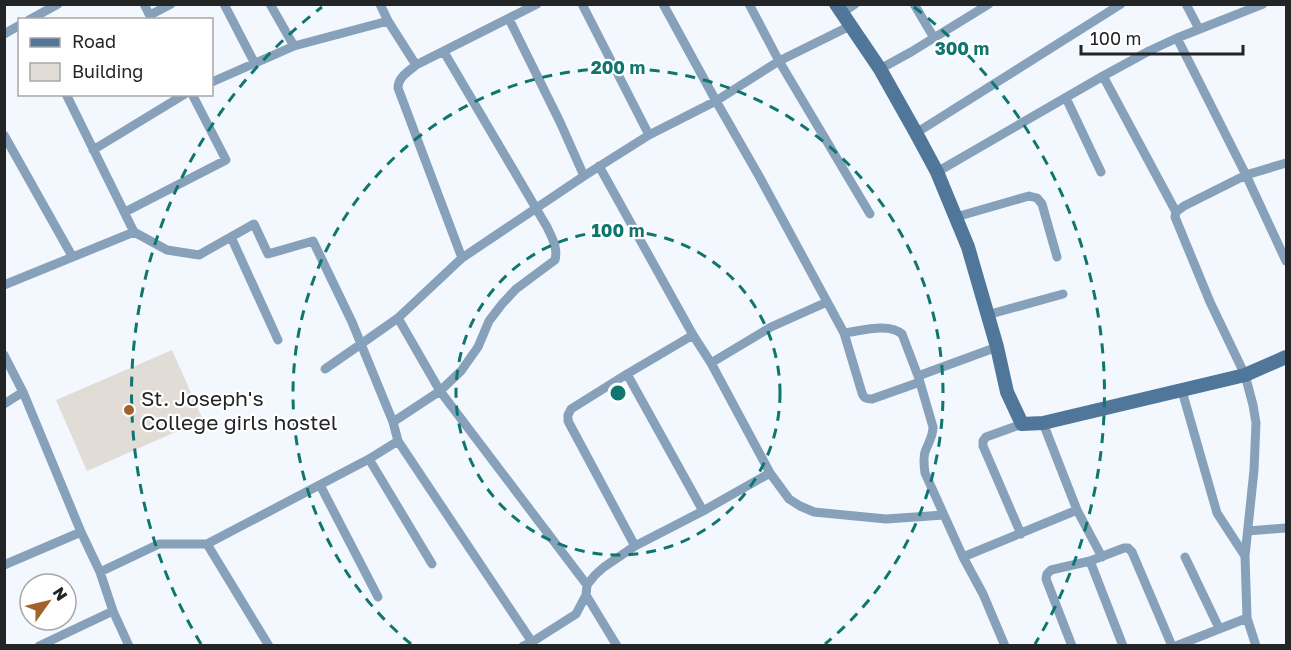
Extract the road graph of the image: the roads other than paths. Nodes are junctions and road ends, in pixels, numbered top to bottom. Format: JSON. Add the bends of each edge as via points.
{"nodes":[{"id":1,"x":32,"y":4,"type":"edge"},
{"id":2,"x":58,"y":4,"type":"edge"},
{"id":3,"x":144,"y":4,"type":"edge"},
{"id":4,"x":171,"y":4,"type":"edge"},
{"id":5,"x":224,"y":4,"type":"edge"},
{"id":6,"x":270,"y":4,"type":"edge"},
{"id":7,"x":380,"y":4,"type":"edge"},
{"id":8,"x":537,"y":4,"type":"edge"},
{"id":9,"x":582,"y":4,"type":"edge"},
{"id":10,"x":663,"y":4,"type":"edge"},
{"id":11,"x":749,"y":4,"type":"edge"},
{"id":12,"x":855,"y":4,"type":"edge"},
{"id":13,"x":914,"y":4,"type":"edge"},
{"id":14,"x":988,"y":4,"type":"edge"},
{"id":15,"x":1121,"y":4,"type":"edge"},
{"id":16,"x":1186,"y":4,"type":"edge"},
{"id":17,"x":1263,"y":4,"type":"edge"},
{"id":18,"x":839,"y":9,"type":"edge"},
{"id":19,"x":33,"y":17,"type":"edge"},
{"id":20,"x":151,"y":17,"type":"edge"},
{"id":21,"x":509,"y":19,"type":"junction"},
{"id":22,"x":388,"y":21,"type":"junction"},
{"id":23,"x":18,"y":26,"type":"edge"},
{"id":24,"x":850,"y":26,"type":"junction"},
{"id":25,"x":1199,"y":29,"type":"junction"},
{"id":26,"x":4,"y":34,"type":"edge"},
{"id":27,"x":934,"y":38,"type":"junction"},
{"id":28,"x":1177,"y":38,"type":"junction"},
{"id":29,"x":294,"y":46,"type":"junction"},
{"id":30,"x":444,"y":52,"type":"junction"},
{"id":31,"x":779,"y":61,"type":"junction"},
{"id":32,"x":254,"y":62,"type":"junction"},
{"id":33,"x":416,"y":65,"type":"junction"},
{"id":34,"x":879,"y":69,"type":"junction"},
{"id":35,"x":1103,"y":76,"type":"junction"},
{"id":36,"x":213,"y":82,"type":"edge"},
{"id":37,"x":67,"y":96,"type":"edge"},
{"id":38,"x":182,"y":96,"type":"edge"},
{"id":39,"x":193,"y":96,"type":"edge"},
{"id":40,"x":1066,"y":98,"type":"junction"},
{"id":41,"x":716,"y":101,"type":"junction"},
{"id":42,"x":916,"y":133,"type":"junction"},
{"id":43,"x":4,"y":135,"type":"edge"},
{"id":44,"x":650,"y":135,"type":"junction"},
{"id":45,"x":93,"y":150,"type":"junction"},
{"id":46,"x":1287,"y":163,"type":"edge"},
{"id":47,"x":599,"y":166,"type":"junction"},
{"id":48,"x":937,"y":172,"type":"junction"},
{"id":49,"x":1101,"y":172,"type":"dead end"},
{"id":50,"x":1246,"y":175,"type":"junction"},
{"id":51,"x":584,"y":176,"type":"junction"},
{"id":52,"x":536,"y":208,"type":"junction"},
{"id":53,"x":124,"y":212,"type":"junction"},
{"id":54,"x":1176,"y":212,"type":"junction"},
{"id":55,"x":870,"y":214,"type":"dead end"},
{"id":56,"x":956,"y":217,"type":"junction"},
{"id":57,"x":135,"y":232,"type":"junction"},
{"id":58,"x":231,"y":237,"type":"junction"},
{"id":59,"x":72,"y":256,"type":"junction"},
{"id":60,"x":1057,"y":257,"type":"dead end"},
{"id":61,"x":462,"y":258,"type":"junction"},
{"id":62,"x":1287,"y":261,"type":"edge"},
{"id":63,"x":4,"y":285,"type":"edge"},
{"id":64,"x":1063,"y":294,"type":"dead end"},
{"id":65,"x":827,"y":302,"type":"junction"},
{"id":66,"x":987,"y":315,"type":"junction"},
{"id":67,"x":398,"y":318,"type":"junction"},
{"id":68,"x":844,"y":333,"type":"junction"},
{"id":69,"x":693,"y":335,"type":"junction"},
{"id":70,"x":278,"y":340,"type":"dead end"},
{"id":71,"x":361,"y":345,"type":"junction"},
{"id":72,"x":996,"y":347,"type":"junction"},
{"id":73,"x":4,"y":355,"type":"edge"},
{"id":74,"x":1284,"y":360,"type":"edge"},
{"id":75,"x":711,"y":363,"type":"junction"},
{"id":76,"x":325,"y":369,"type":"dead end"},
{"id":77,"x":627,"y":374,"type":"junction"},
{"id":78,"x":1245,"y":375,"type":"junction"},
{"id":79,"x":919,"y":379,"type":"junction"},
{"id":80,"x":440,"y":391,"type":"junction"},
{"id":81,"x":1182,"y":391,"type":"junction"},
{"id":82,"x":22,"y":393,"type":"junction"},
{"id":83,"x":4,"y":404,"type":"edge"},
{"id":84,"x":393,"y":422,"type":"junction"},
{"id":85,"x":1043,"y":423,"type":"junction"},
{"id":86,"x":1022,"y":424,"type":"junction"},
{"id":87,"x":398,"y":441,"type":"junction"},
{"id":88,"x":369,"y":459,"type":"junction"},
{"id":89,"x":770,"y":472,"type":"junction"},
{"id":90,"x":320,"y":485,"type":"junction"},
{"id":91,"x":1077,"y":510,"type":"junction"},
{"id":92,"x":703,"y":511,"type":"junction"},
{"id":93,"x":944,"y":515,"type":"junction"},
{"id":94,"x":1287,"y":528,"type":"edge"},
{"id":95,"x":1248,"y":531,"type":"junction"},
{"id":96,"x":81,"y":532,"type":"junction"},
{"id":97,"x":1021,"y":534,"type":"junction"},
{"id":98,"x":207,"y":544,"type":"junction"},
{"id":99,"x":635,"y":546,"type":"junction"},
{"id":100,"x":1245,"y":556,"type":"junction"},
{"id":101,"x":963,"y":557,"type":"junction"},
{"id":102,"x":1102,"y":557,"type":"junction"},
{"id":103,"x":1185,"y":557,"type":"dead end"},
{"id":104,"x":1090,"y":561,"type":"junction"},
{"id":105,"x":432,"y":564,"type":"dead end"},
{"id":106,"x":4,"y":565,"type":"edge"},
{"id":107,"x":100,"y":572,"type":"junction"},
{"id":108,"x":587,"y":585,"type":"junction"},
{"id":109,"x":586,"y":595,"type":"junction"},
{"id":110,"x":378,"y":597,"type":"dead end"},
{"id":111,"x":113,"y":611,"type":"junction"},
{"id":112,"x":1247,"y":618,"type":"junction"},
{"id":113,"x":1219,"y":628,"type":"junction"},
{"id":114,"x":527,"y":644,"type":"edge"},
{"id":115,"x":39,"y":645,"type":"edge"},
{"id":116,"x":129,"y":645,"type":"edge"},
{"id":117,"x":269,"y":645,"type":"edge"},
{"id":118,"x":617,"y":645,"type":"edge"},
{"id":119,"x":1005,"y":645,"type":"edge"},
{"id":120,"x":1072,"y":645,"type":"edge"},
{"id":121,"x":1123,"y":645,"type":"edge"},
{"id":122,"x":1174,"y":645,"type":"edge"},
{"id":123,"x":1256,"y":645,"type":"edge"}],
"edges":[{"from":1,"to":19,"type":"street"},
{"from":2,"to":19,"type":"street"},
{"from":3,"to":20,"type":"street"},
{"from":4,"to":20,"type":"street"},
{"from":5,"to":32,"type":"street"},
{"from":6,"to":29,"type":"street"},
{"from":7,"to":22,"type":"street"},
{"from":8,"to":21,"type":"street"},
{"from":9,"to":44,"type":"street"},
{"from":10,"to":41,"type":"street"},
{"from":11,"to":31,"type":"street"},
{"from":12,"to":18,"type":"street"},
{"from":13,"to":27,"type":"street"},
{"from":14,"to":27,"type":"street"},
{"from":15,"to":42,"type":"street"},
{"from":16,"to":25,"type":"street"},
{"from":17,"to":25,"type":"street"},
{"from":18,"to":24,"type":"street"},
{"from":21,"to":30,"type":"street"},
{"from":21,"to":51,"type":"street"},
{"from":22,"to":29,"type":"street"},
{"from":22,"to":33,"type":"street"},
{"from":23,"to":26,"type":"street"},
{"from":24,"to":31,"type":"street"},
{"from":24,"to":34,"type":"street"},
{"from":25,"to":28,"type":"street"},
{"from":27,"to":34,"type":"street"},
{"from":28,"to":35,"type":"street"},
{"from":28,"to":50,"type":"street"},
{"from":29,"to":32,"type":"street"},
{"from":30,"to":33,"type":"street"},
{"from":30,"to":52,"type":"street"},
{"from":31,"to":41,"type":"street"},
{"from":31,"to":55,"type":"street"},
{"from":32,"to":36,"type":"street"},
{"from":33,"to":61,"type":"street","via":[[403,75],[398,88]]},
{"from":34,"to":42,"type":"street"},
{"from":35,"to":40,"type":"street"},
{"from":35,"to":54,"type":"street"},
{"from":37,"to":45,"type":"street"},
{"from":38,"to":45,"type":"street"},
{"from":39,"to":53,"type":"street","via":[[226,160]]},
{"from":40,"to":48,"type":"street"},
{"from":40,"to":49,"type":"street"},
{"from":41,"to":44,"type":"street"},
{"from":41,"to":65,"type":"street"},
{"from":42,"to":48,"type":"street"},
{"from":43,"to":59,"type":"street"},
{"from":44,"to":47,"type":"street"},
{"from":45,"to":53,"type":"street"},
{"from":46,"to":50,"type":"street"},
{"from":47,"to":51,"type":"street"},
{"from":47,"to":69,"type":"street"},
{"from":48,"to":56,"type":"street"},
{"from":50,"to":54,"type":"street"},
{"from":50,"to":62,"type":"street"},
{"from":51,"to":52,"type":"street"},
{"from":52,"to":61,"type":"street"},
{"from":52,"to":80,"type":"street","via":[[555,243],[555,260],[502,304],[461,371]]},
{"from":53,"to":57,"type":"street"},
{"from":54,"to":78,"type":"street","via":[[1176,222]]},
{"from":56,"to":60,"type":"street","via":[[1029,196],[1037,198]]},
{"from":56,"to":66,"type":"street"},
{"from":57,"to":58,"type":"street","via":[[167,250],[200,255]]},
{"from":57,"to":59,"type":"street"},
{"from":58,"to":70,"type":"street"},
{"from":58,"to":71,"type":"street","via":[[254,224],[268,254],[313,241]]},
{"from":59,"to":63,"type":"street"},
{"from":61,"to":67,"type":"street"},
{"from":64,"to":66,"type":"street"},
{"from":65,"to":68,"type":"street"},
{"from":65,"to":75,"type":"street","via":[[771,327]]},
{"from":66,"to":72,"type":"street"},
{"from":67,"to":71,"type":"street"},
{"from":67,"to":80,"type":"street"},
{"from":68,"to":79,"type":"street","via":[[896,329],[902,334]]},
{"from":68,"to":79,"type":"street","via":[[867,399]]},
{"from":69,"to":75,"type":"street"},
{"from":69,"to":77,"type":"street"},
{"from":71,"to":76,"type":"street"},
{"from":71,"to":84,"type":"street"},
{"from":72,"to":79,"type":"street"},
{"from":72,"to":86,"type":"street","via":[[1007,392]]},
{"from":73,"to":82,"type":"street"},
{"from":74,"to":78,"type":"street"},
{"from":75,"to":89,"type":"street"},
{"from":77,"to":92,"type":"street"},
{"from":77,"to":99,"type":"street","via":[[571,409],[568,421]]},
{"from":78,"to":81,"type":"street"},
{"from":78,"to":95,"type":"street","via":[[1256,423]]},
{"from":79,"to":93,"type":"street","via":[[933,427],[923,460]]},
{"from":80,"to":84,"type":"street"},
{"from":80,"to":108,"type":"street"},
{"from":81,"to":85,"type":"street"},
{"from":81,"to":100,"type":"street","via":[[1218,513]]},
{"from":82,"to":83,"type":"street"},
{"from":82,"to":96,"type":"street"},
{"from":84,"to":87,"type":"street"},
{"from":85,"to":86,"type":"street"},
{"from":85,"to":91,"type":"street"},
{"from":86,"to":97,"type":"street","via":[[986,436],[983,441]]},
{"from":87,"to":88,"type":"street"},
{"from":87,"to":114,"type":"street"},
{"from":88,"to":90,"type":"street"},
{"from":88,"to":105,"type":"street"},
{"from":89,"to":92,"type":"street"},
{"from":89,"to":93,"type":"street","via":[[789,499],[814,512],[885,519]]},
{"from":90,"to":98,"type":"street"},
{"from":90,"to":110,"type":"street"},
{"from":91,"to":97,"type":"street"},
{"from":91,"to":102,"type":"street"},
{"from":92,"to":99,"type":"street"},
{"from":93,"to":101,"type":"street"},
{"from":94,"to":95,"type":"street"},
{"from":95,"to":100,"type":"street"},
{"from":96,"to":106,"type":"street"},
{"from":96,"to":107,"type":"street"},
{"from":97,"to":101,"type":"street"},
{"from":98,"to":107,"type":"street","via":[[159,544]]},
{"from":98,"to":117,"type":"street"},
{"from":99,"to":108,"type":"street","via":[[604,567]]},
{"from":100,"to":112,"type":"street"},
{"from":101,"to":119,"type":"street"},
{"from":102,"to":104,"type":"street"},
{"from":102,"to":122,"type":"street","via":[[1124,548],[1132,552]]},
{"from":103,"to":113,"type":"street"},
{"from":104,"to":120,"type":"street","via":[[1047,574]]},
{"from":104,"to":121,"type":"street"},
{"from":107,"to":111,"type":"street"},
{"from":108,"to":109,"type":"street"},
{"from":109,"to":114,"type":"street","via":[[576,614]]},
{"from":109,"to":118,"type":"street"},
{"from":111,"to":115,"type":"street"},
{"from":111,"to":116,"type":"street"},
{"from":112,"to":113,"type":"street"},
{"from":112,"to":123,"type":"street"},
{"from":113,"to":122,"type":"street"}]}
